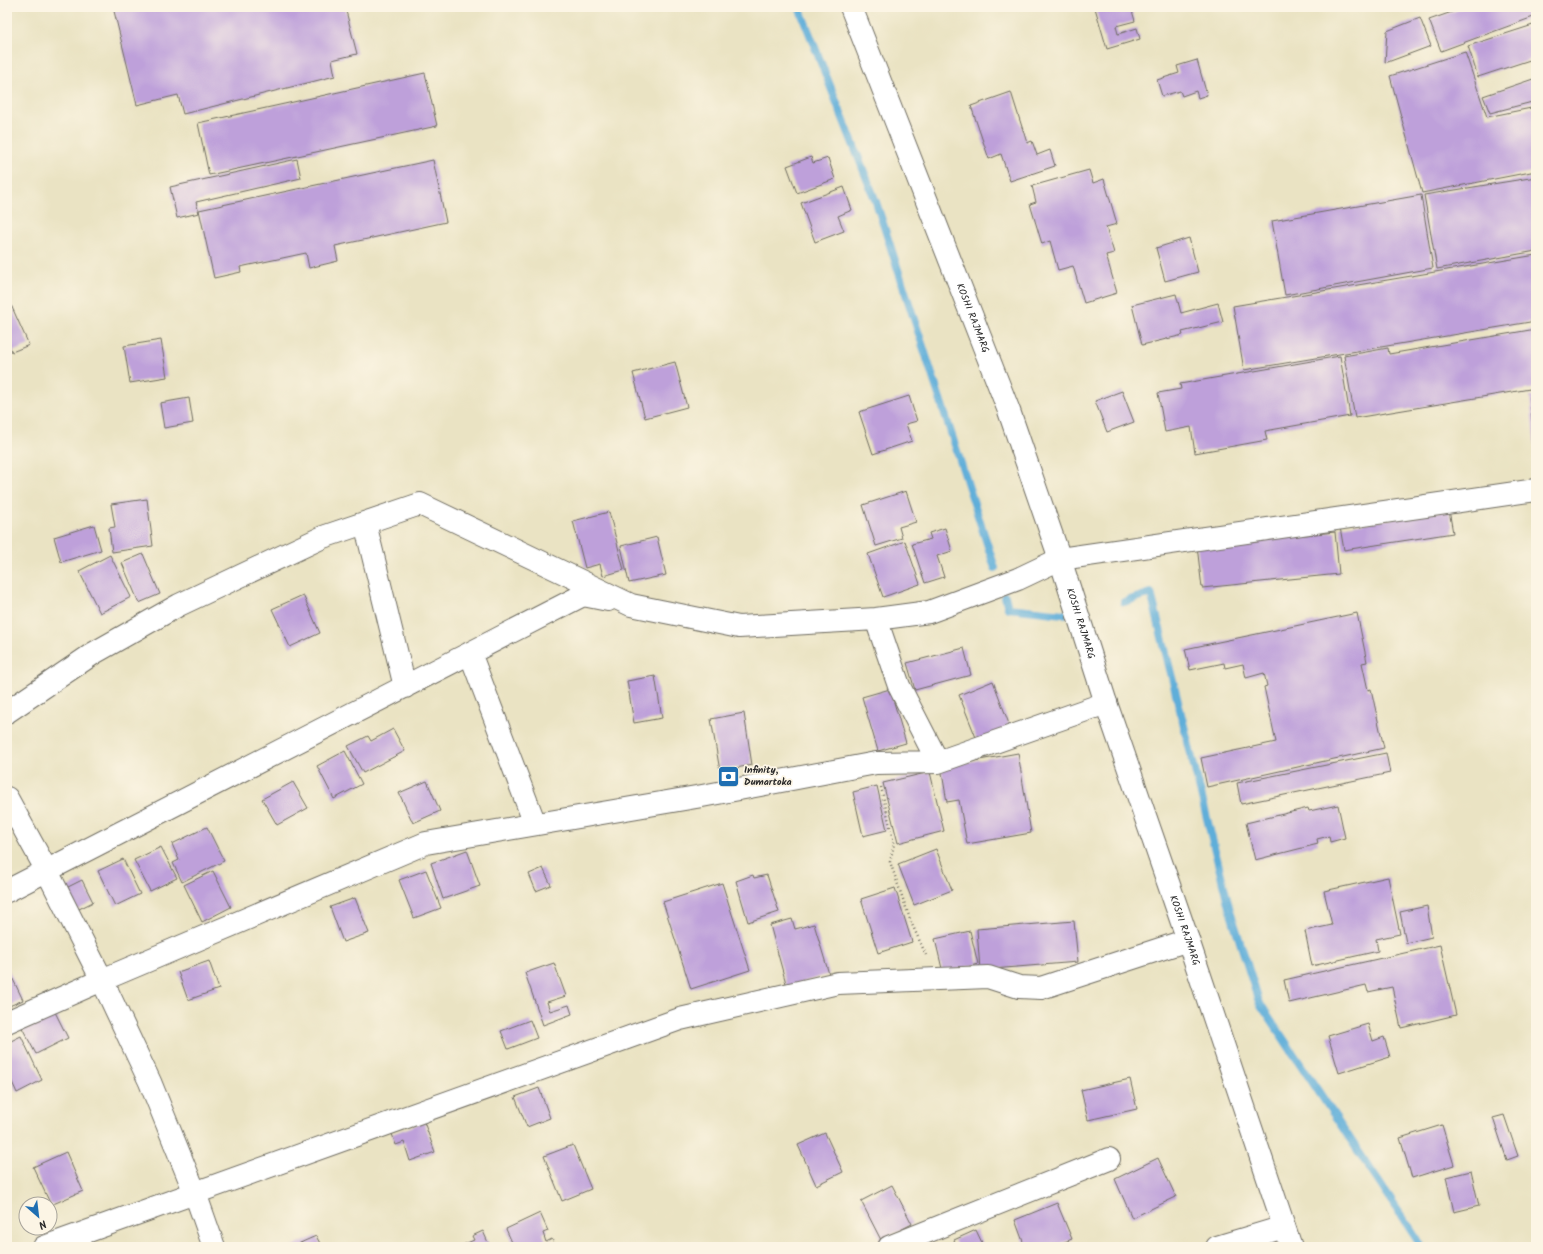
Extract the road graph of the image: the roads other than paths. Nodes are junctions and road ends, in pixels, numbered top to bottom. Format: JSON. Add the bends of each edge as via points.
{"nodes":[{"id":1,"x":851,"y":7,"type":"edge"},
{"id":2,"x":1536,"y":490,"type":"edge"},
{"id":3,"x":365,"y":522,"type":"junction"},
{"id":4,"x":1060,"y":559,"type":"junction"},
{"id":5,"x":630,"y":605,"type":"junction"},
{"id":6,"x":876,"y":619,"type":"junction"},
{"id":7,"x":470,"y":653,"type":"junction"},
{"id":8,"x":405,"y":687,"type":"junction"},
{"id":9,"x":1106,"y":703,"type":"junction"},
{"id":10,"x":7,"y":712,"type":"edge"},
{"id":11,"x":938,"y":762,"type":"junction"},
{"id":12,"x":7,"y":798,"type":"edge"},
{"id":13,"x":535,"y":824,"type":"junction"},
{"id":14,"x":47,"y":871,"type":"junction"},
{"id":15,"x":7,"y":891,"type":"edge"},
{"id":16,"x":1188,"y":940,"type":"junction"},
{"id":17,"x":102,"y":980,"type":"junction"},
{"id":18,"x":7,"y":1022,"type":"edge"},
{"id":19,"x":1109,"y":1159,"type":"dead end"},
{"id":20,"x":195,"y":1193,"type":"junction"},
{"id":21,"x":1287,"y":1237,"type":"edge"},
{"id":22,"x":44,"y":1247,"type":"edge"},
{"id":23,"x":214,"y":1247,"type":"edge"},
{"id":24,"x":889,"y":1247,"type":"edge"},
{"id":25,"x":1217,"y":1247,"type":"edge"}],
"edges":[{"from":1,"to":4,"type":"street","name":"KOSHI RAJMARG","via":[[1009,411]]},
{"from":2,"to":4,"type":"street"},
{"from":3,"to":5,"type":"street","via":[[420,504]]},
{"from":3,"to":8,"type":"street"},
{"from":3,"to":10,"type":"street","via":[[323,537],[179,605],[94,652]]},
{"from":4,"to":6,"type":"street","via":[[1018,579],[929,612]]},
{"from":4,"to":9,"type":"street","name":"KOSHI RAJMARG"},
{"from":5,"to":6,"type":"street","via":[[739,626]]},
{"from":5,"to":7,"type":"street","via":[[583,595]]},
{"from":6,"to":11,"type":"street","via":[[900,686]]},
{"from":7,"to":8,"type":"street"},
{"from":7,"to":13,"type":"street"},
{"from":8,"to":14,"type":"street"},
{"from":9,"to":11,"type":"street"},
{"from":9,"to":16,"type":"street","name":"KOSHI RAJMARG"},
{"from":11,"to":13,"type":"street","via":[[876,763]]},
{"from":12,"to":14,"type":"street"},
{"from":13,"to":17,"type":"street","via":[[426,843]]},
{"from":14,"to":15,"type":"street"},
{"from":14,"to":17,"type":"street"},
{"from":16,"to":20,"type":"street","via":[[1041,988],[1019,987],[988,977],[838,983],[680,1020]]},
{"from":16,"to":21,"type":"street","name":"KOSHI RAJMARG"},
{"from":17,"to":18,"type":"street"},
{"from":17,"to":20,"type":"street","via":[[150,1082]]},
{"from":19,"to":24,"type":"street"},
{"from":20,"to":22,"type":"street"},
{"from":20,"to":23,"type":"street"},
{"from":21,"to":25,"type":"street"}]}
